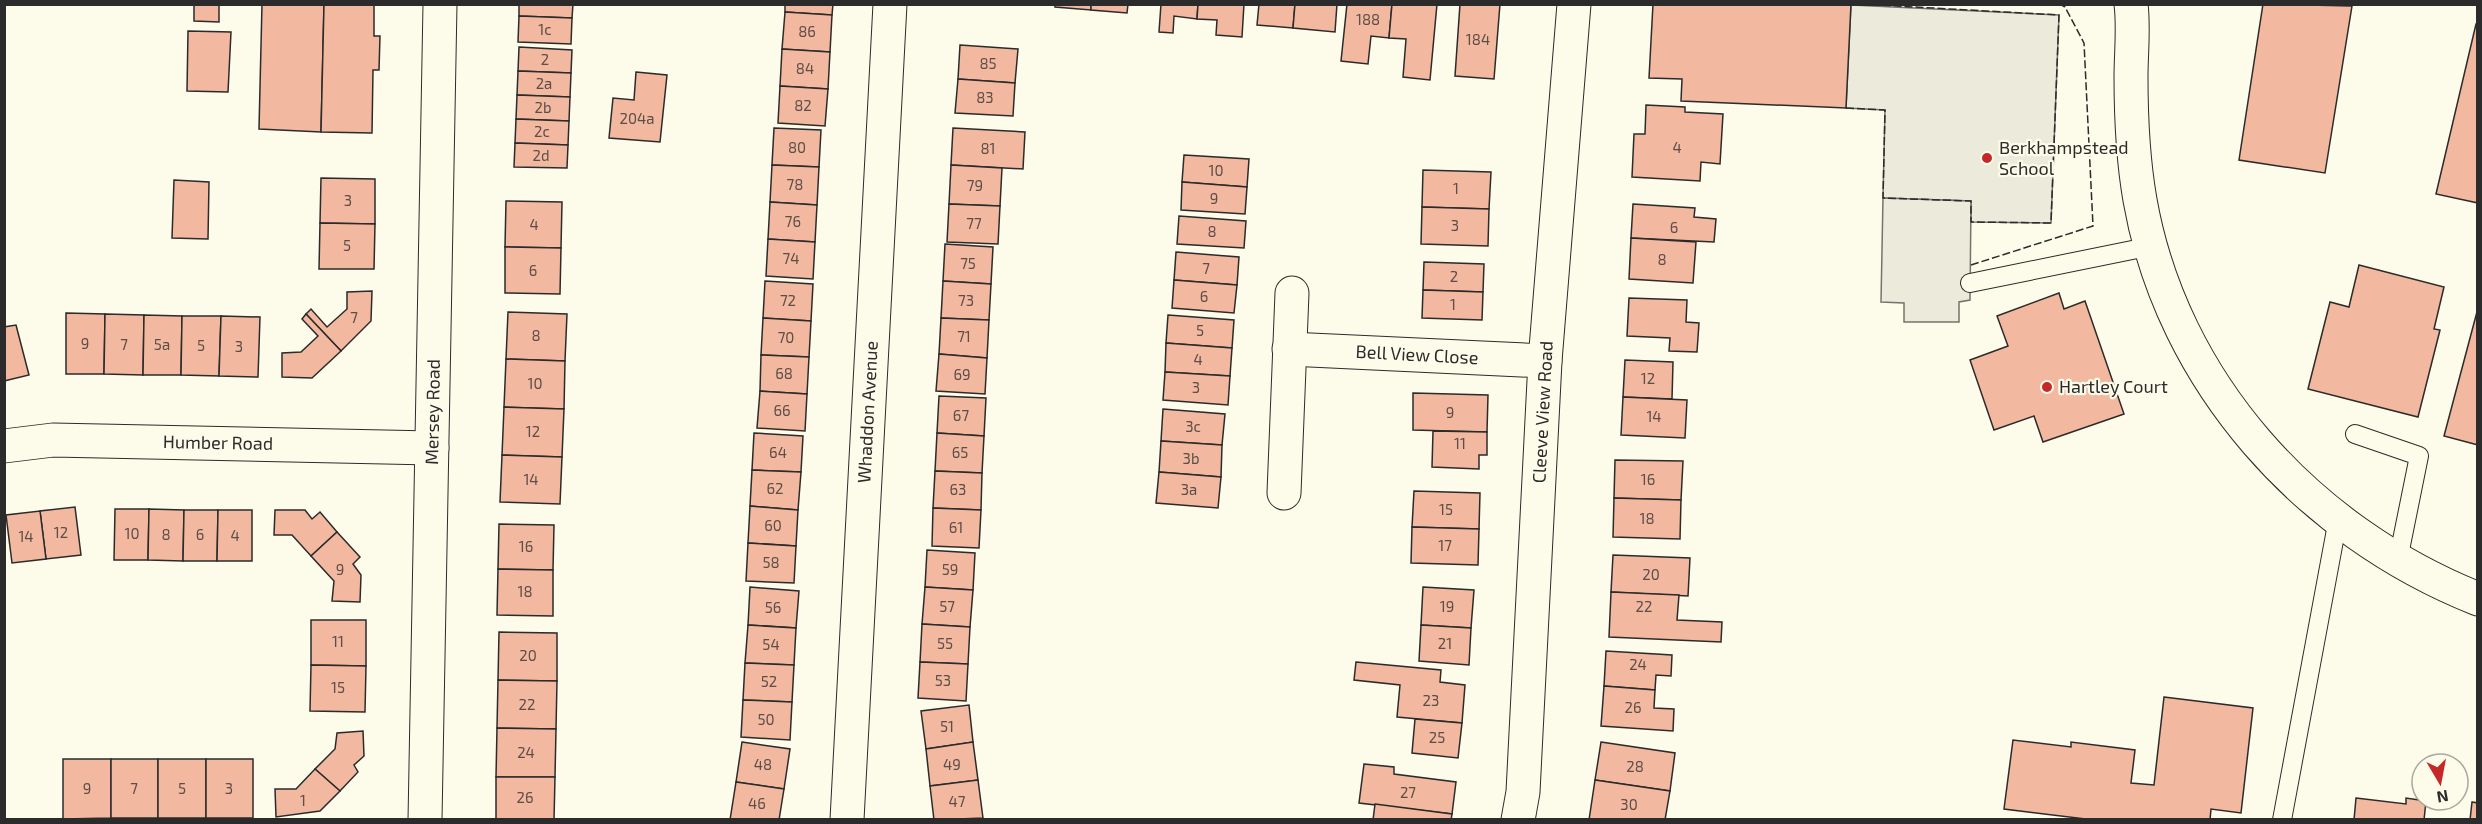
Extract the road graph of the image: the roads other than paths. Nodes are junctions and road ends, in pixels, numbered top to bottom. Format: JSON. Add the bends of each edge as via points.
{"nodes":[{"id":1,"x":440,"y":4,"type":"edge"},
{"id":2,"x":890,"y":4,"type":"edge"},
{"id":3,"x":1574,"y":4,"type":"edge"},
{"id":4,"x":2131,"y":4,"type":"edge"},
{"id":5,"x":2152,"y":246,"type":"junction"},
{"id":6,"x":1970,"y":284,"type":"dead end"},
{"id":7,"x":1292,"y":293,"type":"dead end"},
{"id":8,"x":1289,"y":349,"type":"junction"},
{"id":9,"x":1545,"y":361,"type":"junction"},
{"id":10,"x":2355,"y":434,"type":"dead end"},
{"id":11,"x":4,"y":446,"type":"edge"},
{"id":12,"x":432,"y":448,"type":"junction"},
{"id":13,"x":1284,"y":493,"type":"dead end"},
{"id":14,"x":2338,"y":519,"type":"junction"},
{"id":15,"x":2398,"y":560,"type":"junction"},
{"id":16,"x":2478,"y":599,"type":"edge"},
{"id":17,"x":425,"y":819,"type":"edge"},
{"id":18,"x":847,"y":819,"type":"edge"},
{"id":19,"x":1518,"y":819,"type":"edge"},
{"id":20,"x":2282,"y":819,"type":"edge"}],
"edges":[{"from":1,"to":12,"type":"street","name":"Mersey Road"},
{"from":2,"to":18,"type":"street","name":"Whaddon Avenue"},
{"from":3,"to":9,"type":"street","name":"Cleeve View Road"},
{"from":4,"to":5,"type":"street","via":[[2131,119],[2140,200]]},
{"from":5,"to":6,"type":"lane"},
{"from":5,"to":14,"type":"street","via":[[2183,331],[2229,410],[2283,472]]},
{"from":7,"to":8,"type":"street"},
{"from":8,"to":9,"type":"street","name":"Bell View Close"},
{"from":8,"to":13,"type":"street"},
{"from":9,"to":19,"type":"street","name":"Cleeve View Road","via":[[1523,792]]},
{"from":10,"to":15,"type":"lane","via":[[2419,456]]},
{"from":11,"to":12,"type":"street","name":"Humber Road","via":[[53,440]]},
{"from":12,"to":17,"type":"street","name":"Mersey Road"},
{"from":14,"to":15,"type":"street"},
{"from":14,"to":20,"type":"lane"},
{"from":15,"to":16,"type":"street"}]}
